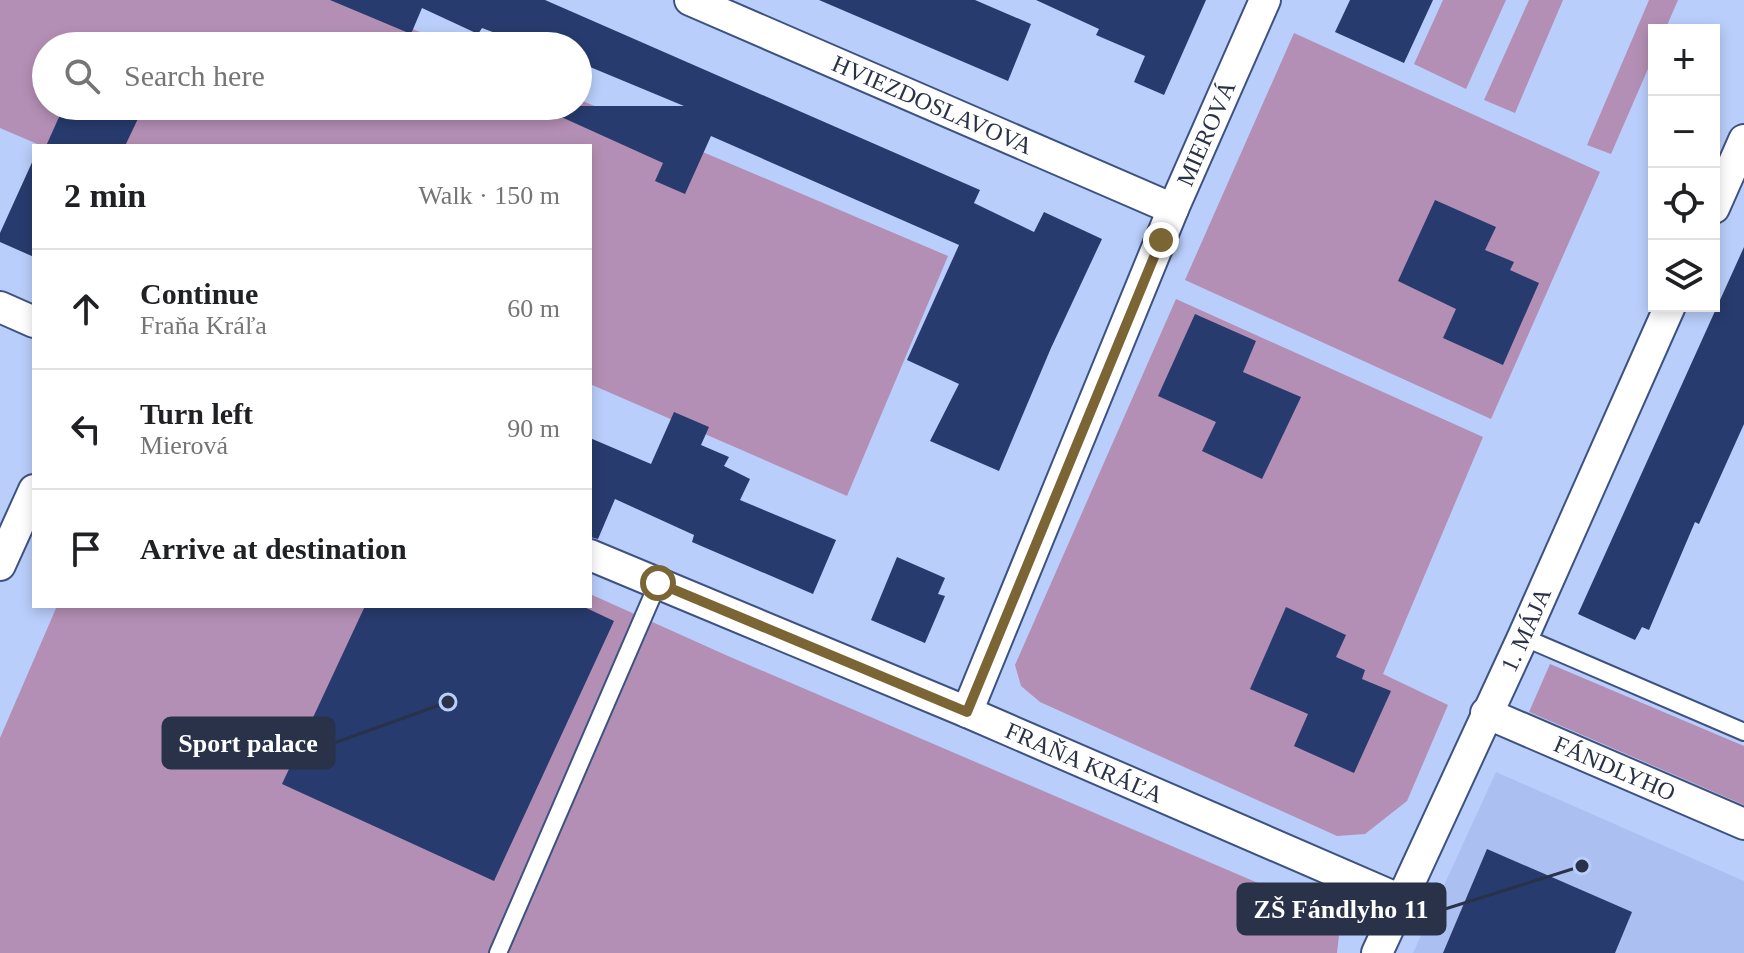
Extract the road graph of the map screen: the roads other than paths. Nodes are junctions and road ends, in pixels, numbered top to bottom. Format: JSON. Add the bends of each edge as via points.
{"nodes":[{"id":1,"x":690,"y":0,"type":"edge"},
{"id":2,"x":1265,"y":0,"type":"edge"},
{"id":3,"x":1744,"y":140,"type":"edge"},
{"id":4,"x":1720,"y":194,"type":"edge"},
{"id":5,"x":1173,"y":209,"type":"junction"},
{"id":6,"x":0,"y":307,"type":"edge"},
{"id":7,"x":1667,"y":312,"type":"edge"},
{"id":8,"x":32,"y":321,"type":"edge"},
{"id":9,"x":32,"y":494,"type":"edge"},
{"id":10,"x":592,"y":556,"type":"edge"},
{"id":11,"x":0,"y":565,"type":"edge"},
{"id":12,"x":658,"y":583,"type":"junction"},
{"id":13,"x":1523,"y":637,"type":"junction"},
{"id":14,"x":967,"y":712,"type":"junction"},
{"id":15,"x":1486,"y":713,"type":"junction"},
{"id":16,"x":1744,"y":732,"type":"edge"},
{"id":17,"x":1744,"y":824,"type":"edge"},
{"id":18,"x":1401,"y":900,"type":"junction"},
{"id":19,"x":498,"y":953,"type":"edge"},
{"id":20,"x":1377,"y":953,"type":"edge"}],
"edges":[{"from":1,"to":5,"type":"street","name":"HVIEZDOSLAVOVA"},
{"from":2,"to":5,"type":"street","name":"MIEROVÁ"},
{"from":3,"to":4,"type":"street"},
{"from":5,"to":14,"type":"street","name":"MIEROVÁ"},
{"from":6,"to":8,"type":"street"},
{"from":7,"to":13,"type":"street","name":"1. MÁJA"},
{"from":9,"to":11,"type":"street"},
{"from":10,"to":12,"type":"street","name":"FRAŇA KRÁĽA"},
{"from":12,"to":14,"type":"street","name":"FRAŇA KRÁĽA"},
{"from":12,"to":19,"type":"lane"},
{"from":13,"to":15,"type":"street","name":"1. MÁJA"},
{"from":13,"to":16,"type":"lane"},
{"from":14,"to":18,"type":"street","name":"FRAŇA KRÁĽA"},
{"from":15,"to":17,"type":"street","name":"FÁNDLYHO"},
{"from":15,"to":18,"type":"street","name":"1. MÁJA"},
{"from":18,"to":20,"type":"street","name":"1. MÁJA"}]}
